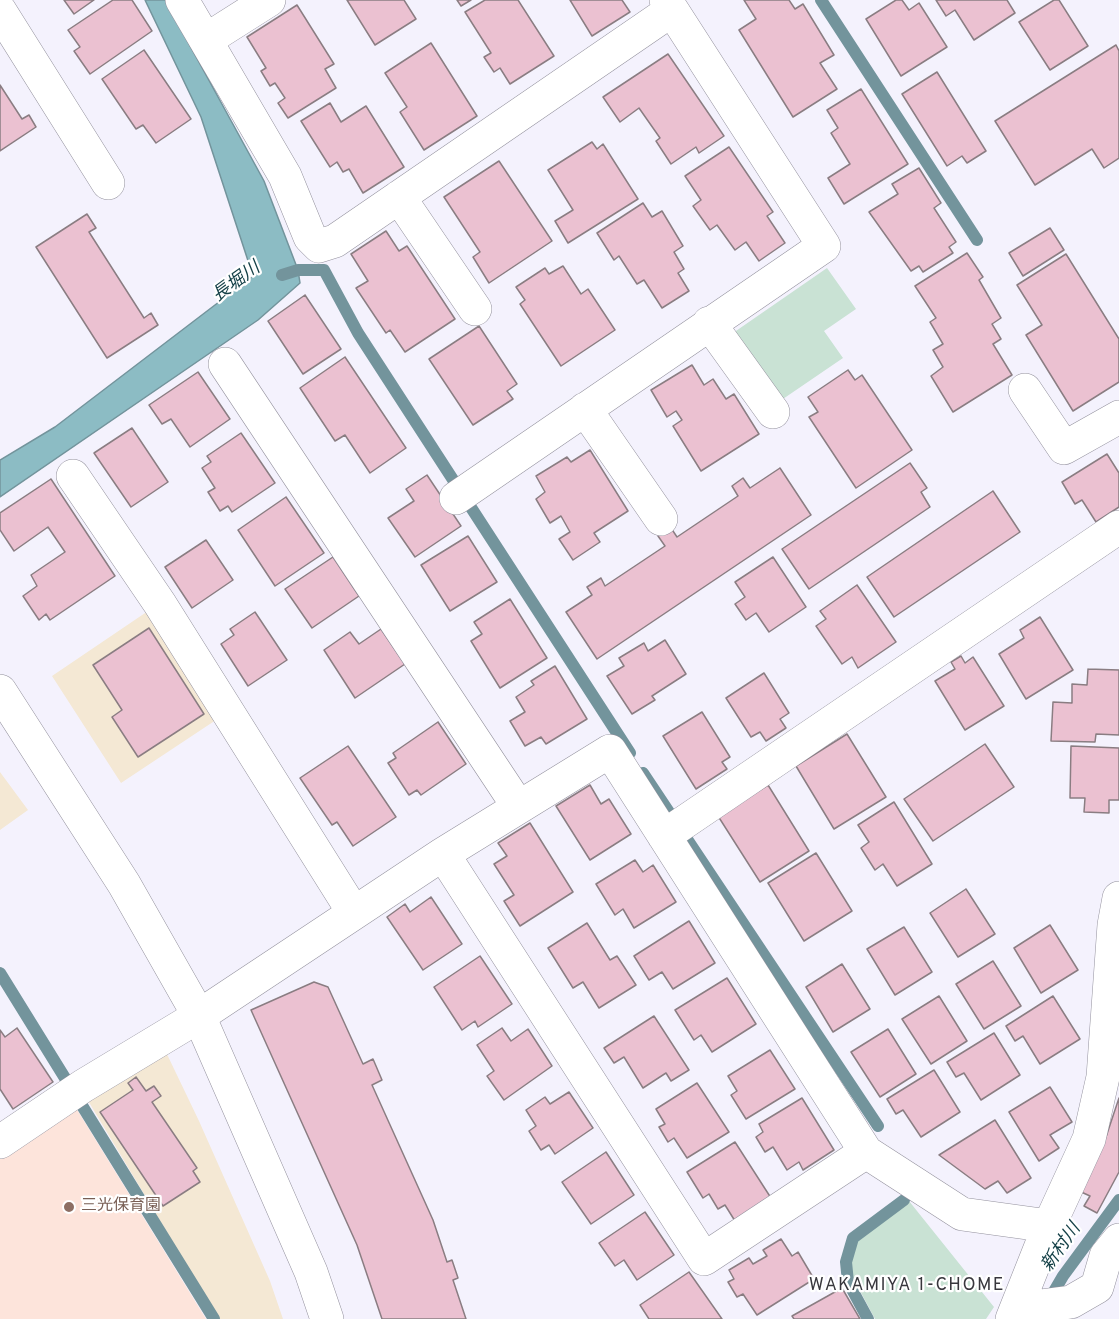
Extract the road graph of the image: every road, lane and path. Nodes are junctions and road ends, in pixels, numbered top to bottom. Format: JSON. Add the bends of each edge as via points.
{"nodes":[{"id":1,"x":182,"y":0,"type":"edge"},
{"id":2,"x":269,"y":0,"type":"edge"},
{"id":3,"x":669,"y":5,"type":"edge"},
{"id":4,"x":0,"y":11,"type":"edge"},
{"id":5,"x":206,"y":40,"type":"junction"},
{"id":6,"x":108,"y":183,"type":"dead end"},
{"id":7,"x":399,"y":197,"type":"junction"},
{"id":8,"x":475,"y":309,"type":"dead end"},
{"id":9,"x":709,"y":323,"type":"junction"},
{"id":10,"x":225,"y":364,"type":"dead end"},
{"id":11,"x":1025,"y":390,"type":"dead end"},
{"id":12,"x":585,"y":409,"type":"junction"},
{"id":13,"x":772,"y":412,"type":"dead end"},
{"id":14,"x":1119,"y":417,"type":"edge"},
{"id":15,"x":73,"y":476,"type":"dead end"},
{"id":16,"x":463,"y":494,"type":"dead end"},
{"id":17,"x":661,"y":519,"type":"dead end"},
{"id":18,"x":1119,"y":527,"type":"edge"},
{"id":19,"x":0,"y":691,"type":"edge"},
{"id":20,"x":518,"y":806,"type":"junction"},
{"id":21,"x":675,"y":828,"type":"junction"},
{"id":22,"x":442,"y":854,"type":"junction"},
{"id":23,"x":1119,"y":898,"type":"edge"},
{"id":24,"x":354,"y":913,"type":"junction"},
{"id":25,"x":199,"y":1016,"type":"junction"},
{"id":26,"x":0,"y":1143,"type":"edge"},
{"id":27,"x":866,"y":1152,"type":"junction"},
{"id":28,"x":1049,"y":1226,"type":"junction"},
{"id":29,"x":1119,"y":1240,"type":"edge"},
{"id":30,"x":1096,"y":1297,"type":"edge"},
{"id":31,"x":1014,"y":1314,"type":"edge"},
{"id":32,"x":327,"y":1319,"type":"edge"}],
"edges":[{"from":1,"to":5,"type":"street"},
{"from":2,"to":5,"type":"street"},
{"from":3,"to":7,"type":"street"},
{"from":3,"to":9,"type":"street","via":[[824,246]]},
{"from":4,"to":6,"type":"street"},
{"from":5,"to":7,"type":"street","via":[[285,176],[310,237],[319,246],[335,241]]},
{"from":7,"to":8,"type":"street"},
{"from":9,"to":12,"type":"street"},
{"from":9,"to":13,"type":"street"},
{"from":10,"to":20,"type":"street"},
{"from":11,"to":14,"type":"street","via":[[1064,448]]},
{"from":12,"to":16,"type":"street"},
{"from":12,"to":17,"type":"street"},
{"from":15,"to":24,"type":"street","via":[[160,604]]},
{"from":18,"to":21,"type":"street"},
{"from":19,"to":25,"type":"street","via":[[124,884]]},
{"from":20,"to":21,"type":"street","via":[[610,751]]},
{"from":20,"to":22,"type":"street"},
{"from":21,"to":27,"type":"street"},
{"from":22,"to":24,"type":"street"},
{"from":22,"to":27,"type":"street","via":[[704,1259]]},
{"from":23,"to":28,"type":"street","via":[[1103,1077],[1089,1138]]},
{"from":24,"to":25,"type":"street"},
{"from":25,"to":26,"type":"street"},
{"from":25,"to":32,"type":"street","via":[[307,1261]]},
{"from":27,"to":28,"type":"street","via":[[962,1214]]},
{"from":28,"to":31,"type":"street"},
{"from":29,"to":30,"type":"street","via":[[1107,1256]]},
{"from":30,"to":31,"type":"street"}]}
